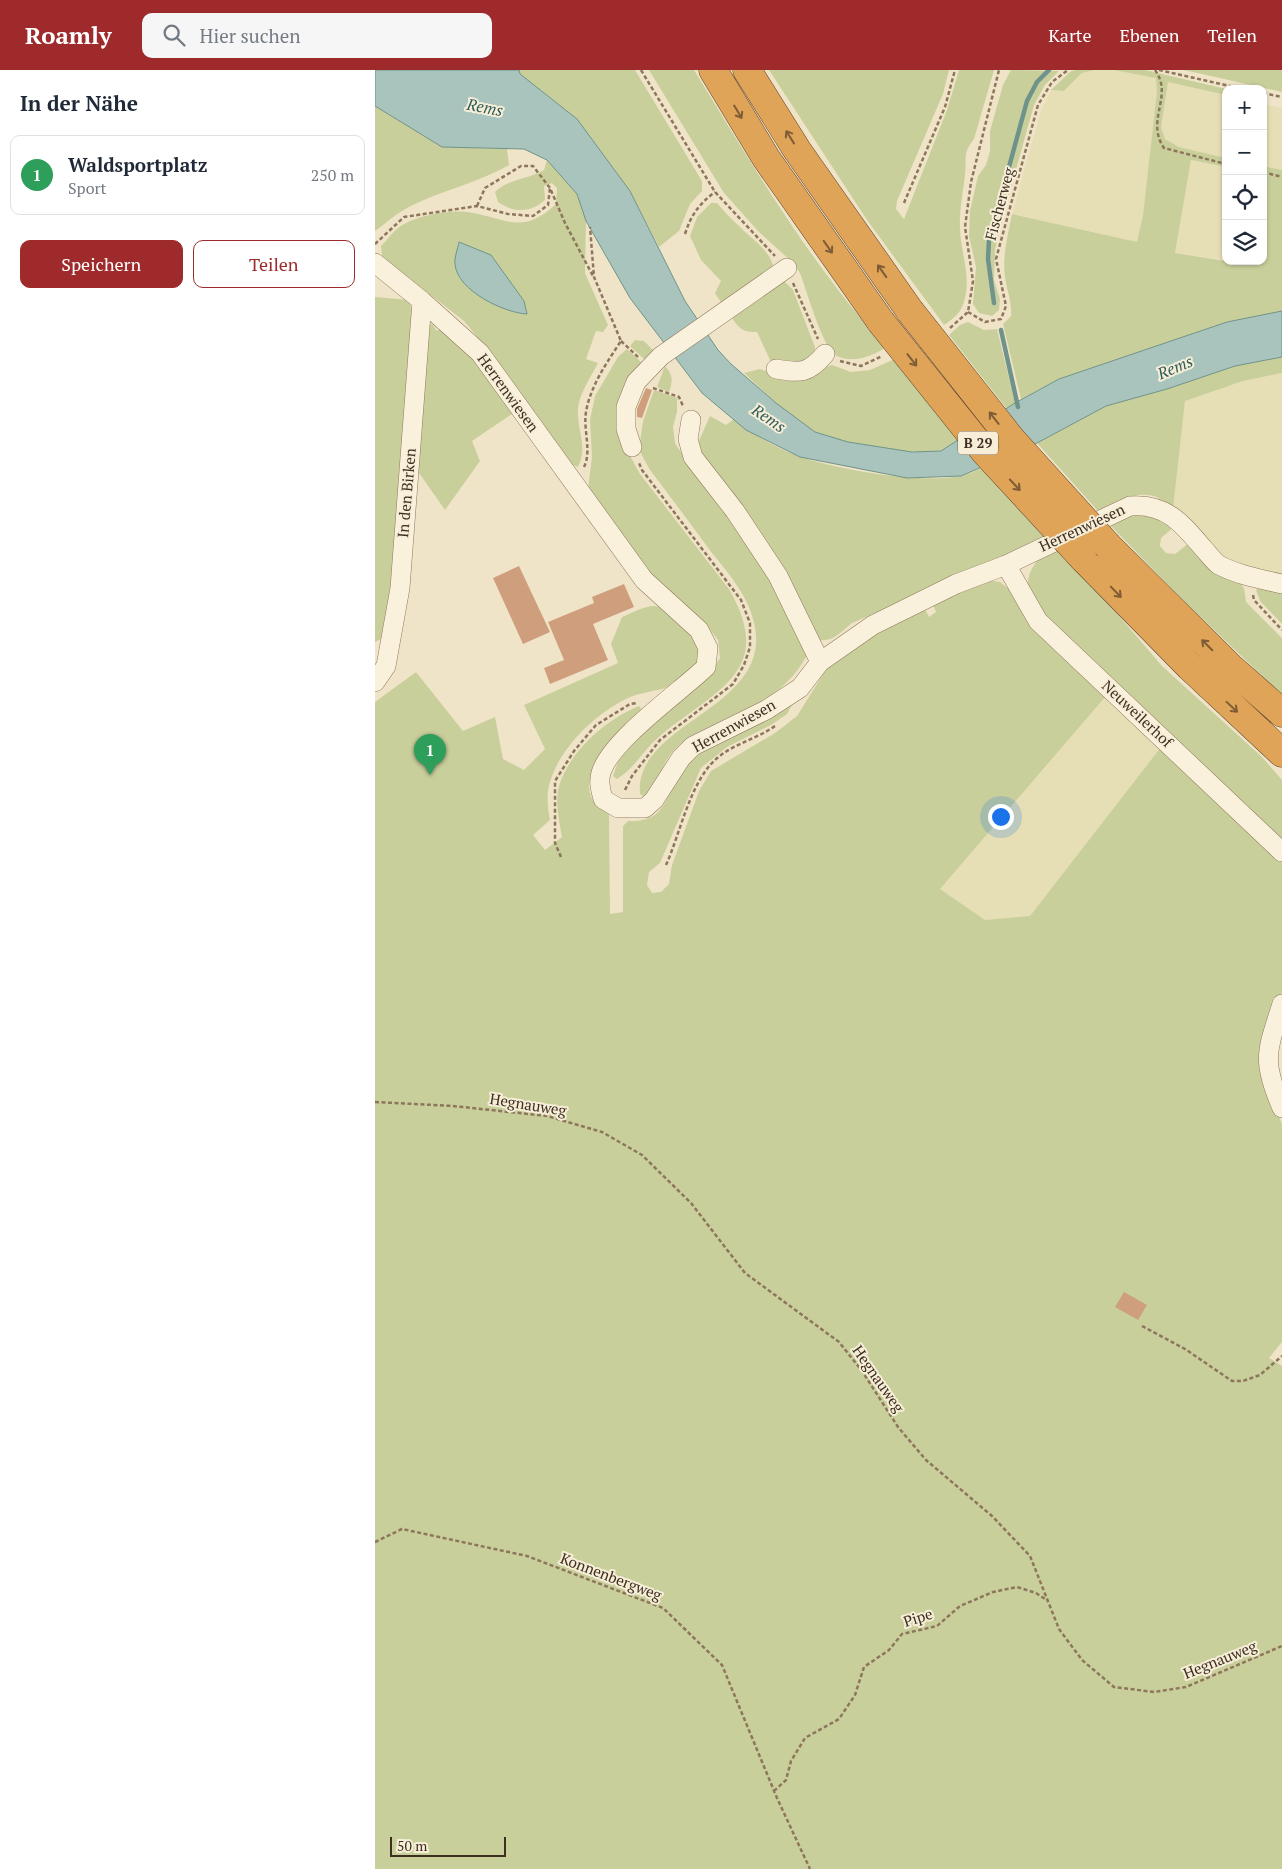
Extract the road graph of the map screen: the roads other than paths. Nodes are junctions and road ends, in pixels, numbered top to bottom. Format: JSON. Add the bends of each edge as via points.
{"nodes":[{"id":1,"x":713,"y":70,"type":"edge"},
{"id":2,"x":747,"y":70,"type":"edge"},
{"id":3,"x":375,"y":263,"type":"edge"},
{"id":4,"x":787,"y":268,"type":"dead end"},
{"id":5,"x":423,"y":301,"type":"junction"},
{"id":6,"x":825,"y":354,"type":"dead end"},
{"id":7,"x":776,"y":369,"type":"dead end"},
{"id":8,"x":691,"y":420,"type":"road end"},
{"id":9,"x":632,"y":447,"type":"dead end"},
{"id":10,"x":1006,"y":565,"type":"junction"},
{"id":11,"x":1282,"y":584,"type":"edge"},
{"id":12,"x":819,"y":662,"type":"junction"},
{"id":13,"x":375,"y":682,"type":"edge"},
{"id":14,"x":1282,"y":713,"type":"edge"},
{"id":15,"x":1273,"y":745,"type":"edge"},
{"id":16,"x":1282,"y":768,"type":"edge"},
{"id":17,"x":1282,"y":852,"type":"edge"},
{"id":18,"x":1282,"y":1004,"type":"edge"},
{"id":19,"x":1282,"y":1108,"type":"edge"}],
"edges":[{"from":1,"to":15,"type":"highway","number":"B 29","one_way":true,"bridge":true,"via":[[766,158],[881,322],[985,452],[1189,667]]},
{"from":14,"to":2,"type":"highway","number":"B 29","one_way":true,"bridge":true,"via":[[1230,667],[1108,546],[1012,440],[910,311],[797,150]]},
{"from":3,"to":5,"type":"street","name":"Herrenwiesen"},
{"from":4,"to":9,"type":"street","via":[[655,362],[636,382],[626,408],[626,429]]},
{"from":5,"to":12,"type":"street","name":"Herrenwiesen","via":[[480,353],[643,580],[699,630],[708,648],[706,667],[668,698],[609,759],[601,773],[603,799],[618,808],[645,808],[693,746],[766,710],[800,688]]},
{"from":5,"to":13,"type":"street","name":"In den Birken","via":[[400,588],[386,666]]},
{"from":6,"to":7,"type":"street","via":[[814,367],[800,372]]},
{"from":8,"to":12,"type":"street","via":[[688,440],[693,457],[735,511],[778,576]]},
{"from":10,"to":11,"type":"street","name":"Herrenwiesen","via":[[1130,506],[1148,504],[1163,509],[1217,564]]},
{"from":10,"to":12,"type":"street","name":"Herrenwiesen","via":[[956,584],[873,626]]},
{"from":10,"to":17,"type":"street","name":"Neuweilerhof","via":[[1038,621]]},
{"from":15,"to":16,"type":"street"},
{"from":18,"to":19,"type":"street","via":[[1267,1052],[1271,1082]]}]}
